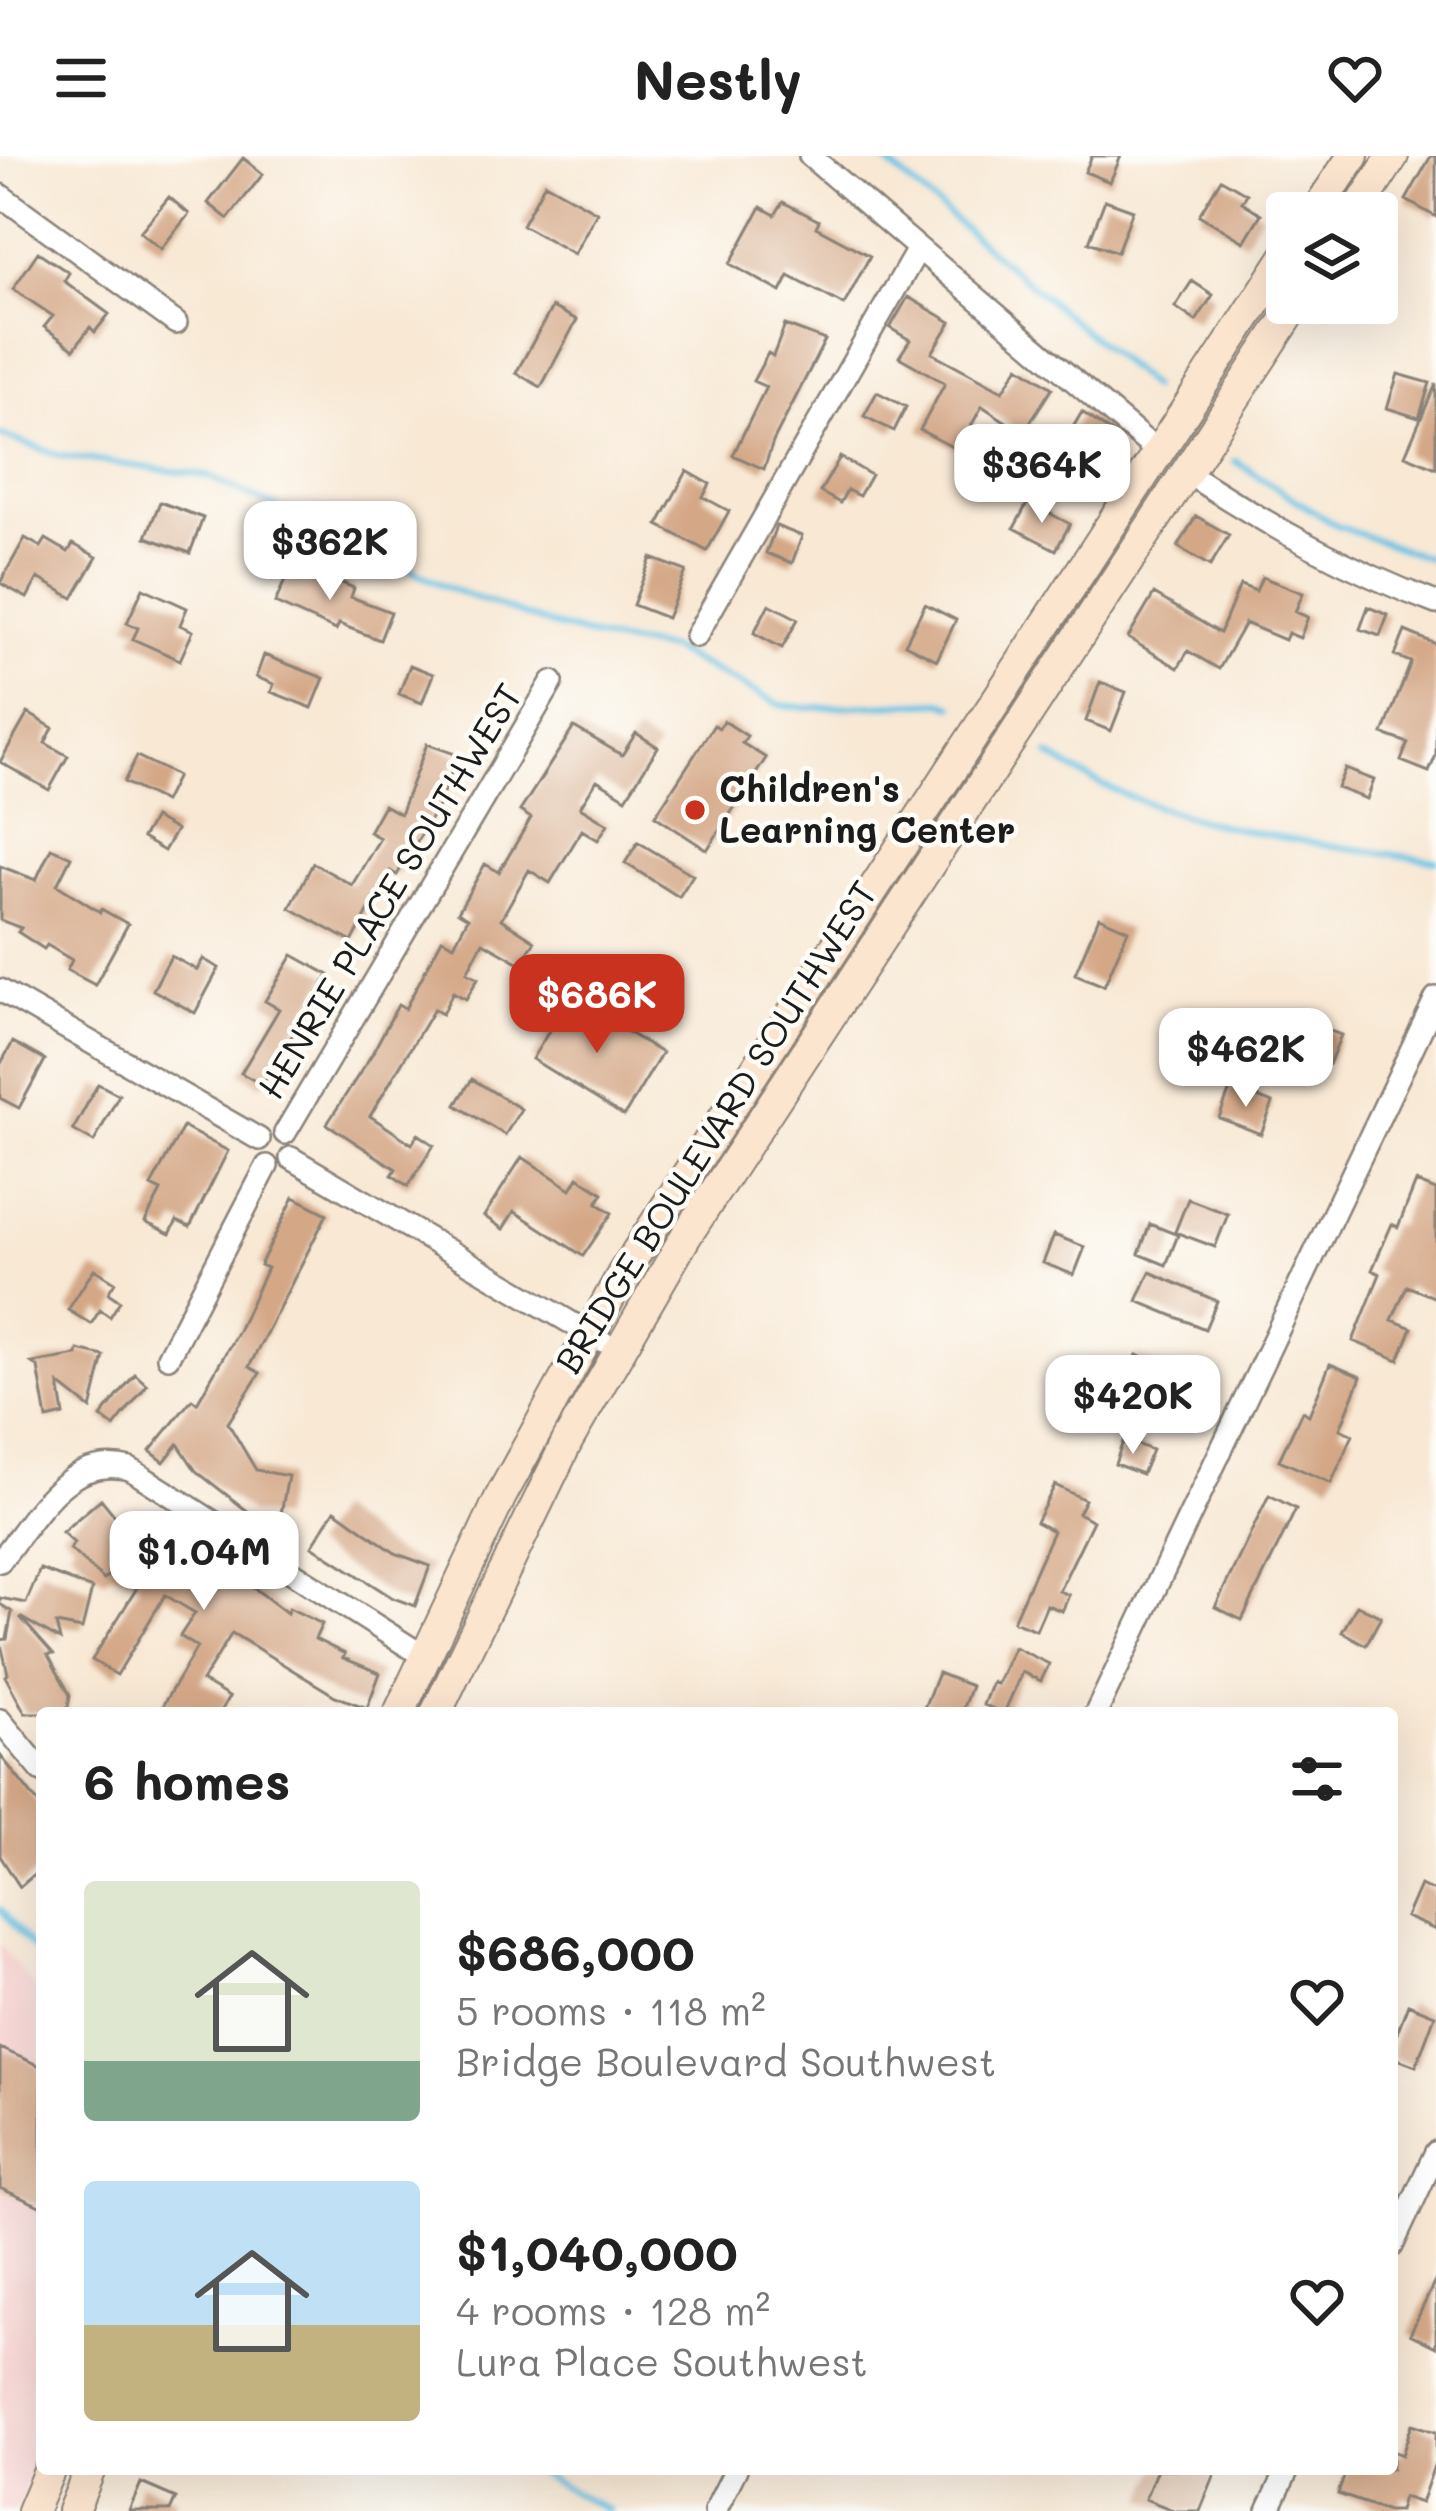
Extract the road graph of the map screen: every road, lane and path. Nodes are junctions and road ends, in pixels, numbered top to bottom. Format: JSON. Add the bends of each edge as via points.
{"nodes":[{"id":1,"x":811,"y":156,"type":"edge"},
{"id":2,"x":1352,"y":156,"type":"edge"},
{"id":3,"x":1393,"y":156,"type":"edge"},
{"id":4,"x":1329,"y":192,"type":"edge"},
{"id":5,"x":1370,"y":192,"type":"edge"},
{"id":6,"x":0,"y":195,"type":"edge"},
{"id":7,"x":917,"y":249,"type":"junction"},
{"id":8,"x":1266,"y":287,"type":"edge"},
{"id":9,"x":176,"y":323,"type":"dead end"},
{"id":10,"x":1283,"y":324,"type":"edge"},
{"id":11,"x":1158,"y":452,"type":"junction"},
{"id":12,"x":1186,"y":472,"type":"junction"},
{"id":13,"x":1436,"y":603,"type":"edge"},
{"id":14,"x":696,"y":635,"type":"dead end"},
{"id":15,"x":552,"y":682,"type":"dead end"},
{"id":16,"x":0,"y":990,"type":"edge"},
{"id":17,"x":1436,"y":998,"type":"edge"},
{"id":18,"x":285,"y":1133,"type":"junction"},
{"id":19,"x":259,"y":1139,"type":"junction"},
{"id":20,"x":291,"y":1158,"type":"junction"},
{"id":21,"x":267,"y":1166,"type":"junction"},
{"id":22,"x":588,"y":1333,"type":"junction"},
{"id":23,"x":618,"y":1351,"type":"junction"},
{"id":24,"x":168,"y":1357,"type":"dead end"},
{"id":25,"x":0,"y":1561,"type":"edge"},
{"id":26,"x":425,"y":1657,"type":"junction"},
{"id":27,"x":402,"y":1707,"type":"edge"},
{"id":28,"x":439,"y":1707,"type":"edge"},
{"id":29,"x":1099,"y":1707,"type":"edge"},
{"id":30,"x":0,"y":1720,"type":"edge"},
{"id":31,"x":36,"y":1765,"type":"edge"},
{"id":32,"x":1436,"y":2152,"type":"edge"},
{"id":33,"x":1398,"y":2233,"type":"edge"},
{"id":34,"x":47,"y":2475,"type":"edge"},
{"id":35,"x":88,"y":2475,"type":"edge"},
{"id":36,"x":89,"y":2475,"type":"edge"},
{"id":37,"x":733,"y":2475,"type":"edge"},
{"id":38,"x":1285,"y":2475,"type":"edge"},
{"id":39,"x":32,"y":2511,"type":"edge"},
{"id":40,"x":74,"y":2511,"type":"edge"},
{"id":41,"x":86,"y":2511,"type":"edge"},
{"id":42,"x":715,"y":2511,"type":"edge"},
{"id":43,"x":1268,"y":2511,"type":"edge"}],
"edges":[{"from":1,"to":7,"type":"street"},
{"from":2,"to":4,"type":"main road"},
{"from":3,"to":5,"type":"main road"},
{"from":6,"to":9,"type":"street"},
{"from":7,"to":11,"type":"street"},
{"from":7,"to":14,"type":"street"},
{"from":8,"to":11,"type":"main road","name":"BRIDGE BOULEVARD SOUTHWEST"},
{"from":10,"to":12,"type":"main road","name":"BRIDGE BOULEVARD SOUTHWEST"},
{"from":11,"to":22,"type":"main road","name":"BRIDGE BOULEVARD SOUTHWEST"},
{"from":12,"to":13,"type":"street","via":[[1304,546]]},
{"from":12,"to":23,"type":"main road","name":"BRIDGE BOULEVARD SOUTHWEST"},
{"from":15,"to":18,"type":"street","name":"HENRIE PLACE SOUTHWEST"},
{"from":16,"to":19,"type":"street"},
{"from":17,"to":29,"type":"street"},
{"from":18,"to":19,"type":"street"},
{"from":18,"to":20,"type":"street"},
{"from":19,"to":21,"type":"street","via":[[258,1157]]},
{"from":20,"to":21,"type":"street"},
{"from":20,"to":22,"type":"street"},
{"from":21,"to":24,"type":"street"},
{"from":22,"to":23,"type":"street"},
{"from":22,"to":26,"type":"main road","name":"BRIDGE BOULEVARD SOUTHWEST"},
{"from":23,"to":28,"type":"main road","name":"BRIDGE BOULEVARD SOUTHWEST"},
{"from":25,"to":26,"type":"street","via":[[59,1487],[106,1463],[130,1469]]},
{"from":26,"to":27,"type":"main road","name":"BRIDGE BOULEVARD SOUTHWEST"},
{"from":30,"to":31,"type":"street"},
{"from":32,"to":33,"type":"street"},
{"from":34,"to":39,"type":"main road"},
{"from":35,"to":40,"type":"main road"},
{"from":36,"to":41,"type":"main road"},
{"from":37,"to":42,"type":"street"},
{"from":38,"to":43,"type":"street"}]}
